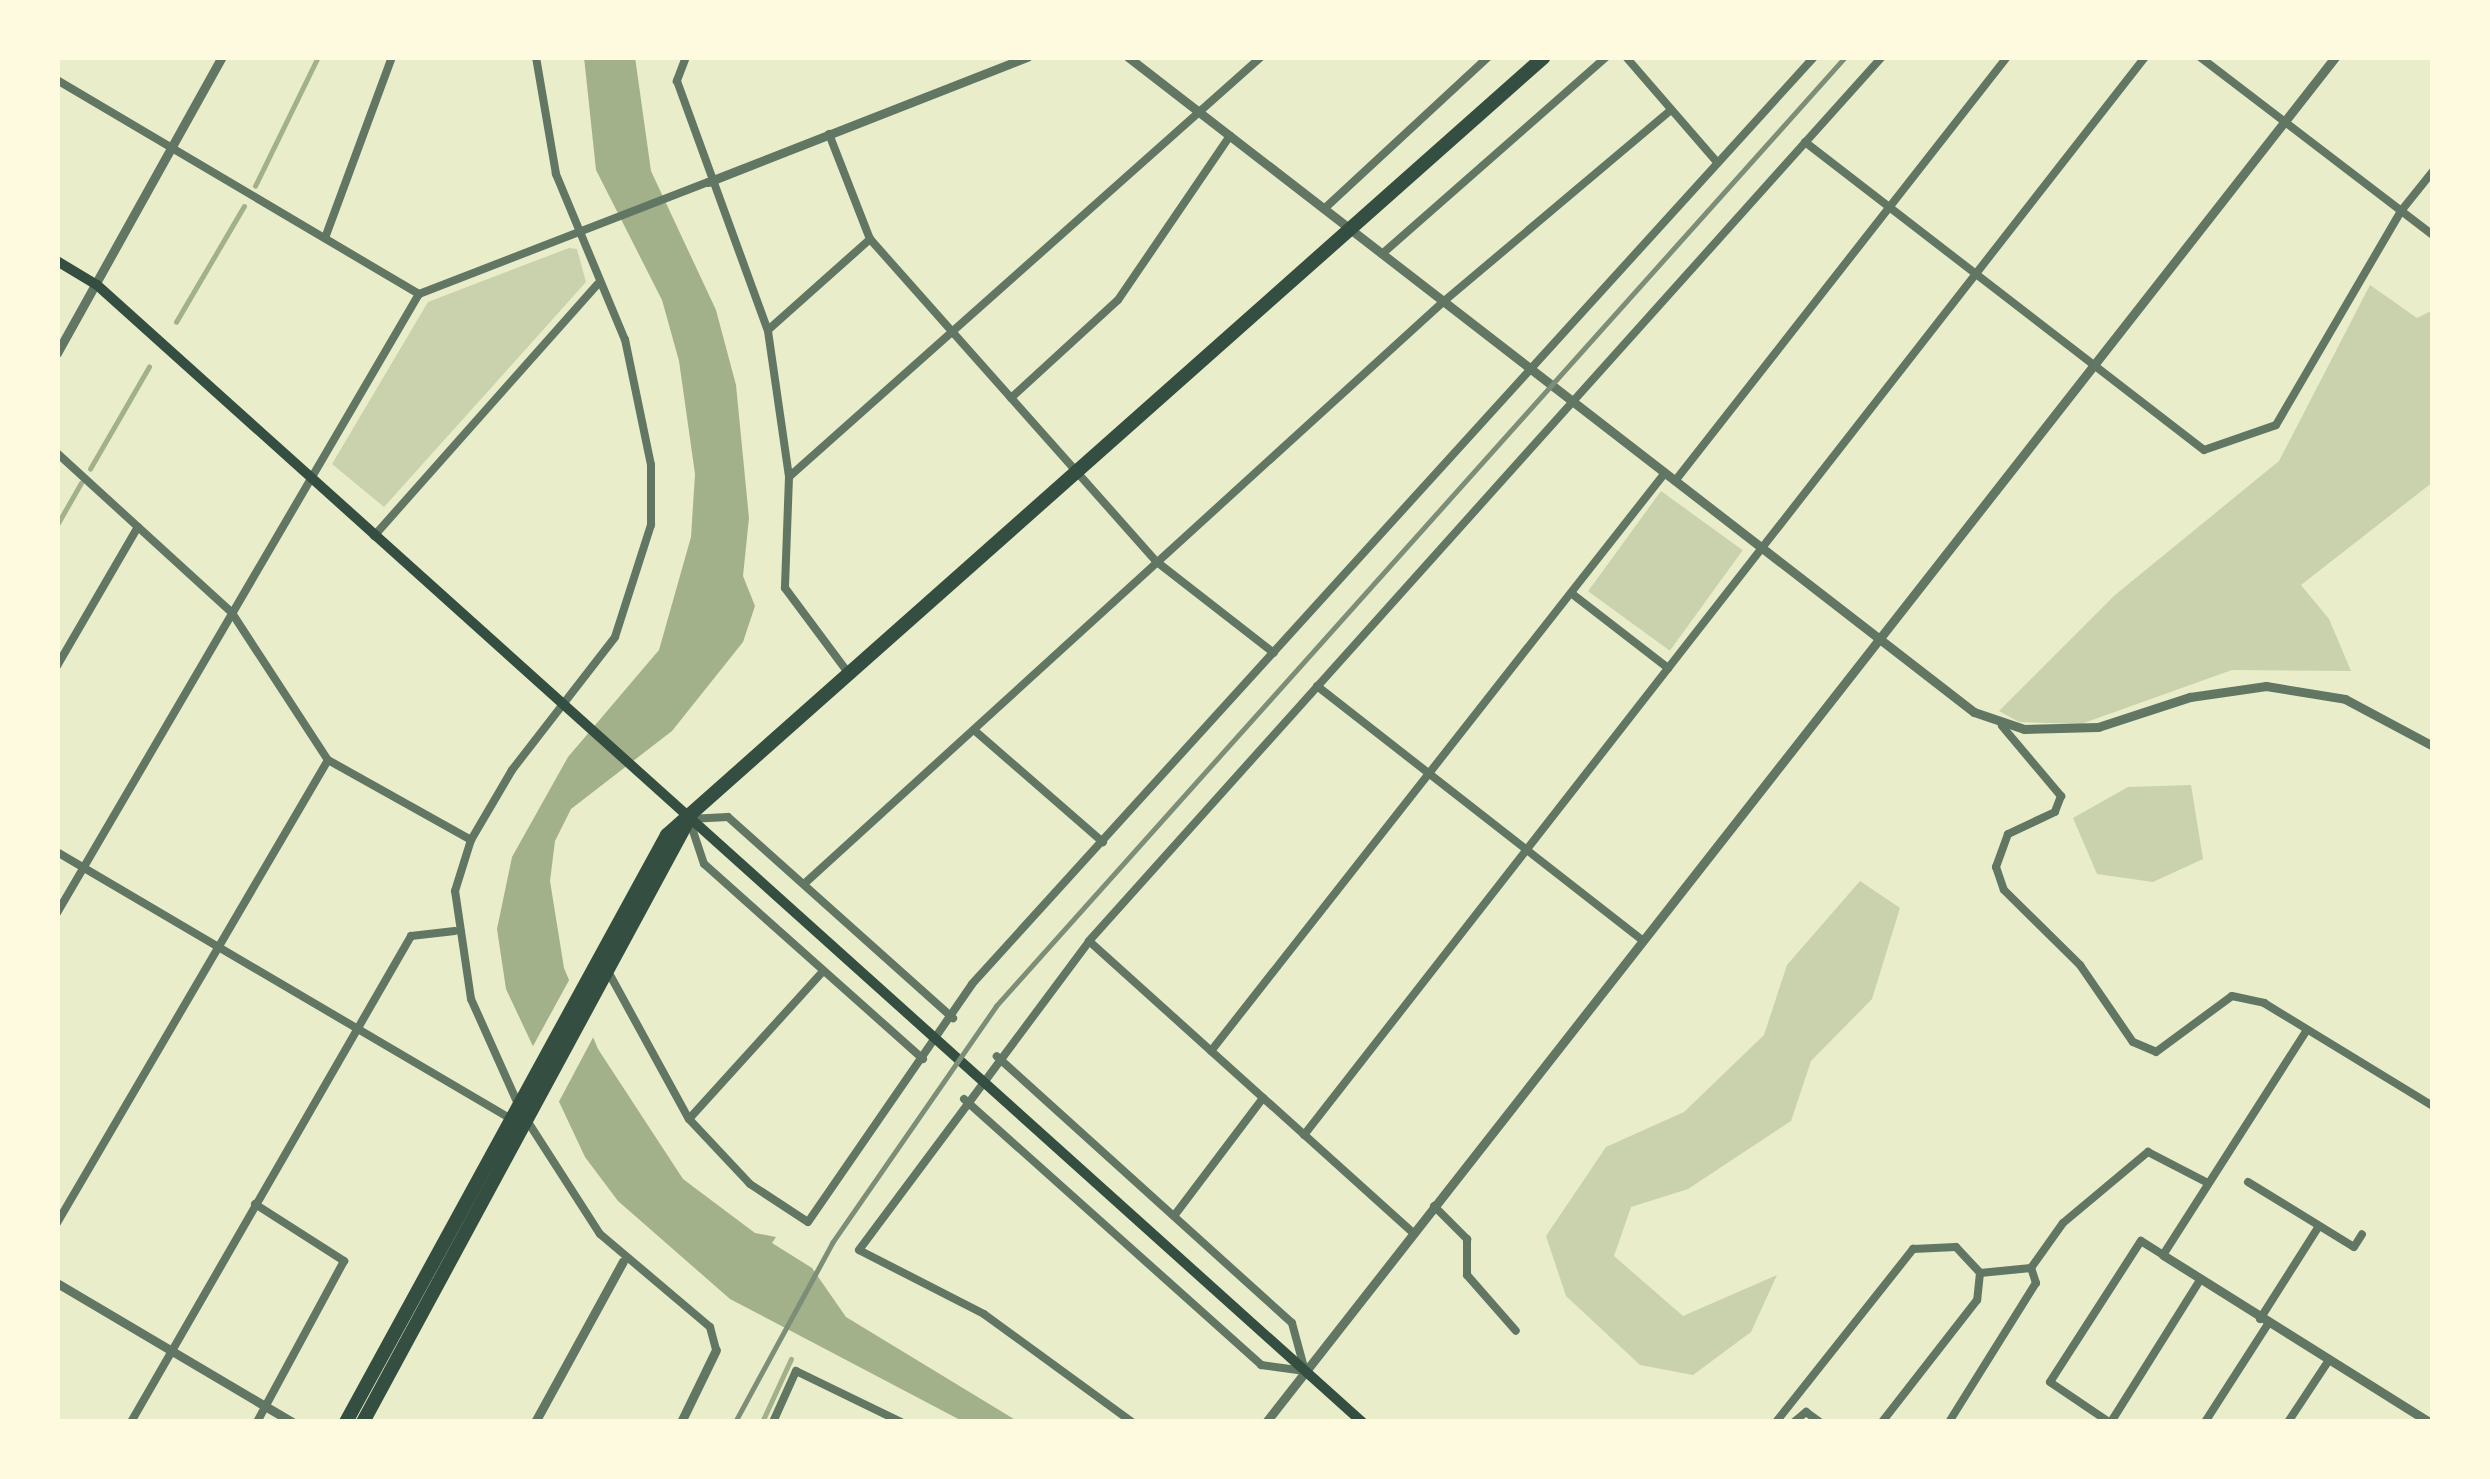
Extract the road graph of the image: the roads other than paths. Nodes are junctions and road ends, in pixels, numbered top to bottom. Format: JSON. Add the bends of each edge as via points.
{"nodes":[{"id":1,"x":222,"y":57,"type":"edge"},
{"id":2,"x":392,"y":57,"type":"edge"},
{"id":3,"x":536,"y":57,"type":"edge"},
{"id":4,"x":686,"y":57,"type":"edge"},
{"id":5,"x":1027,"y":57,"type":"edge"},
{"id":6,"x":1128,"y":57,"type":"edge"},
{"id":7,"x":1261,"y":57,"type":"edge"},
{"id":8,"x":1488,"y":57,"type":"edge"},
{"id":9,"x":1544,"y":57,"type":"edge"},
{"id":10,"x":1606,"y":57,"type":"edge"},
{"id":11,"x":1626,"y":57,"type":"edge"},
{"id":12,"x":1814,"y":57,"type":"edge"},
{"id":13,"x":1882,"y":57,"type":"edge"},
{"id":14,"x":2007,"y":57,"type":"edge"},
{"id":15,"x":2145,"y":57,"type":"edge"},
{"id":16,"x":2200,"y":57,"type":"edge"},
{"id":17,"x":2335,"y":57,"type":"edge"},
{"id":18,"x":57,"y":80,"type":"edge"},
{"id":19,"x":1671,"y":110,"type":"junction"},
{"id":20,"x":1199,"y":112,"type":"junction"},
{"id":21,"x":2284,"y":122,"type":"junction"},
{"id":22,"x":829,"y":134,"type":"junction"},
{"id":23,"x":1230,"y":136,"type":"junction"},
{"id":24,"x":1805,"y":142,"type":"junction"},
{"id":25,"x":175,"y":150,"type":"junction"},
{"id":26,"x":1717,"y":162,"type":"junction"},
{"id":27,"x":2433,"y":171,"type":"edge"},
{"id":28,"x":709,"y":182,"type":"junction"},
{"id":29,"x":1889,"y":208,"type":"junction"},
{"id":30,"x":1324,"y":209,"type":"junction"},
{"id":31,"x":2401,"y":211,"type":"junction"},
{"id":32,"x":1350,"y":230,"type":"junction"},
{"id":33,"x":579,"y":232,"type":"junction"},
{"id":34,"x":2433,"y":235,"type":"edge"},
{"id":35,"x":325,"y":238,"type":"junction"},
{"id":36,"x":870,"y":239,"type":"junction"},
{"id":37,"x":1382,"y":254,"type":"junction"},
{"id":38,"x":57,"y":261,"type":"edge"},
{"id":39,"x":1975,"y":275,"type":"junction"},
{"id":40,"x":598,"y":284,"type":"junction"},
{"id":41,"x":97,"y":285,"type":"junction"},
{"id":42,"x":418,"y":294,"type":"junction"},
{"id":43,"x":1443,"y":302,"type":"junction"},
{"id":44,"x":768,"y":331,"type":"junction"},
{"id":45,"x":952,"y":332,"type":"junction"},
{"id":46,"x":57,"y":353,"type":"edge"},
{"id":47,"x":2092,"y":367,"type":"junction"},
{"id":48,"x":1529,"y":369,"type":"junction"},
{"id":49,"x":1011,"y":398,"type":"junction"},
{"id":50,"x":1572,"y":403,"type":"junction"},
{"id":51,"x":57,"y":453,"type":"edge"},
{"id":52,"x":1077,"y":472,"type":"junction"},
{"id":53,"x":1664,"y":474,"type":"junction"},
{"id":54,"x":788,"y":477,"type":"junction"},
{"id":55,"x":310,"y":480,"type":"junction"},
{"id":56,"x":1675,"y":482,"type":"junction"},
{"id":57,"x":138,"y":527,"type":"junction"},
{"id":58,"x":374,"y":537,"type":"junction"},
{"id":59,"x":1760,"y":549,"type":"junction"},
{"id":60,"x":1157,"y":562,"type":"junction"},
{"id":61,"x":1571,"y":593,"type":"junction"},
{"id":62,"x":232,"y":613,"type":"junction"},
{"id":63,"x":1877,"y":640,"type":"junction"},
{"id":64,"x":1274,"y":653,"type":"junction"},
{"id":65,"x":57,"y":666,"type":"edge"},
{"id":66,"x":1668,"y":668,"type":"junction"},
{"id":67,"x":850,"y":675,"type":"junction"},
{"id":68,"x":1317,"y":686,"type":"junction"},
{"id":69,"x":563,"y":707,"type":"junction"},
{"id":70,"x":2002,"y":726,"type":"junction"},
{"id":71,"x":974,"y":730,"type":"junction"},
{"id":72,"x":2433,"y":746,"type":"edge"},
{"id":73,"x":328,"y":760,"type":"junction"},
{"id":74,"x":1429,"y":773,"type":"junction"},
{"id":75,"x":688,"y":819,"type":"junction"},
{"id":76,"x":471,"y":840,"type":"junction"},
{"id":77,"x":1103,"y":842,"type":"junction"},
{"id":78,"x":1526,"y":850,"type":"junction"},
{"id":79,"x":57,"y":852,"type":"edge"},
{"id":80,"x":83,"y":868,"type":"junction"},
{"id":81,"x":804,"y":884,"type":"junction"},
{"id":82,"x":57,"y":913,"type":"edge"},
{"id":83,"x":455,"y":932,"type":"junction"},
{"id":84,"x":1089,"y":940,"type":"junction"},
{"id":85,"x":1642,"y":940,"type":"junction"},
{"id":86,"x":218,"y":947,"type":"junction"},
{"id":87,"x":823,"y":971,"type":"junction"},
{"id":88,"x":610,"y":975,"type":"junction"},
{"id":89,"x":953,"y":1018,"type":"junction"},
{"id":90,"x":357,"y":1029,"type":"junction"},
{"id":91,"x":2306,"y":1031,"type":"junction"},
{"id":92,"x":1211,"y":1051,"type":"junction"},
{"id":93,"x":997,"y":1057,"type":"junction"},
{"id":94,"x":923,"y":1060,"type":"junction"},
{"id":95,"x":1263,"y":1098,"type":"junction"},
{"id":96,"x":964,"y":1099,"type":"junction"},
{"id":97,"x":2433,"y":1106,"type":"edge"},
{"id":98,"x":521,"y":1109,"type":"junction"},
{"id":99,"x":689,"y":1119,"type":"junction"},
{"id":100,"x":1304,"y":1135,"type":"junction"},
{"id":101,"x":2248,"y":1182,"type":"dead end"},
{"id":102,"x":2208,"y":1183,"type":"junction"},
{"id":103,"x":255,"y":1204,"type":"junction"},
{"id":104,"x":1434,"y":1206,"type":"junction"},
{"id":105,"x":1174,"y":1216,"type":"junction"},
{"id":106,"x":57,"y":1223,"type":"edge"},
{"id":107,"x":2319,"y":1226,"type":"junction"},
{"id":108,"x":1413,"y":1233,"type":"junction"},
{"id":109,"x":2362,"y":1234,"type":"dead end"},
{"id":110,"x":2163,"y":1255,"type":"junction"},
{"id":111,"x":623,"y":1261,"type":"junction"},
{"id":112,"x":2031,"y":1268,"type":"junction"},
{"id":113,"x":1980,"y":1273,"type":"junction"},
{"id":114,"x":2200,"y":1280,"type":"junction"},
{"id":115,"x":57,"y":1283,"type":"edge"},
{"id":116,"x":2264,"y":1321,"type":"junction"},
{"id":117,"x":1516,"y":1331,"type":"dead end"},
{"id":118,"x":716,"y":1350,"type":"joint"},
{"id":119,"x":171,"y":1351,"type":"junction"},
{"id":120,"x":2327,"y":1363,"type":"junction"},
{"id":121,"x":1305,"y":1370,"type":"junction"},
{"id":122,"x":266,"y":1406,"type":"junction"},
{"id":123,"x":130,"y":1422,"type":"edge"},
{"id":124,"x":257,"y":1422,"type":"edge"},
{"id":125,"x":292,"y":1422,"type":"edge"},
{"id":126,"x":346,"y":1422,"type":"edge"},
{"id":127,"x":363,"y":1422,"type":"edge"},
{"id":128,"x":535,"y":1422,"type":"edge"},
{"id":129,"x":681,"y":1422,"type":"edge"},
{"id":130,"x":773,"y":1422,"type":"edge"},
{"id":131,"x":902,"y":1422,"type":"edge"},
{"id":132,"x":1132,"y":1422,"type":"edge"},
{"id":133,"x":1266,"y":1422,"type":"edge"},
{"id":134,"x":1362,"y":1422,"type":"edge"},
{"id":135,"x":1776,"y":1422,"type":"edge"},
{"id":136,"x":1794,"y":1422,"type":"edge"},
{"id":137,"x":1820,"y":1422,"type":"edge"},
{"id":138,"x":1882,"y":1422,"type":"edge"},
{"id":139,"x":1949,"y":1422,"type":"edge"},
{"id":140,"x":2110,"y":1422,"type":"edge"},
{"id":141,"x":2206,"y":1422,"type":"edge"},
{"id":142,"x":2288,"y":1422,"type":"edge"},
{"id":143,"x":2429,"y":1422,"type":"edge"}],
"edges":[{"from":1,"to":25,"type":"street"},
{"from":2,"to":35,"type":"street"},
{"from":3,"to":33,"type":"street","via":[[556,174]]},
{"from":4,"to":28,"type":"street","via":[[677,81]]},
{"from":5,"to":22,"type":"street"},
{"from":6,"to":20,"type":"street"},
{"from":7,"to":20,"type":"street"},
{"from":8,"to":30,"type":"street"},
{"from":9,"to":32,"type":"highway"},
{"from":10,"to":37,"type":"street"},
{"from":11,"to":19,"type":"street"},
{"from":12,"to":26,"type":"street"},
{"from":13,"to":24,"type":"street"},
{"from":14,"to":29,"type":"street"},
{"from":15,"to":39,"type":"street"},
{"from":16,"to":21,"type":"street"},
{"from":17,"to":21,"type":"street"},
{"from":18,"to":25,"type":"street"},
{"from":19,"to":26,"type":"street"},
{"from":19,"to":43,"type":"street"},
{"from":20,"to":23,"type":"street"},
{"from":20,"to":45,"type":"street"},
{"from":21,"to":31,"type":"street"},
{"from":21,"to":47,"type":"street"},
{"from":22,"to":28,"type":"street"},
{"from":22,"to":36,"type":"street"},
{"from":23,"to":30,"type":"street"},
{"from":23,"to":49,"type":"street","via":[[1118,300]]},
{"from":24,"to":29,"type":"street"},
{"from":24,"to":50,"type":"street"},
{"from":25,"to":35,"type":"street"},
{"from":25,"to":41,"type":"street"},
{"from":26,"to":48,"type":"street"},
{"from":27,"to":31,"type":"street"},
{"from":28,"to":33,"type":"street"},
{"from":28,"to":44,"type":"street"},
{"from":29,"to":39,"type":"street"},
{"from":29,"to":56,"type":"street"},
{"from":30,"to":32,"type":"street"},
{"from":31,"to":34,"type":"street"},
{"from":31,"to":47,"type":"street","via":[[2266,432],[2193,447]]},
{"from":32,"to":37,"type":"street"},
{"from":32,"to":52,"type":"highway"},
{"from":33,"to":40,"type":"street"},
{"from":33,"to":42,"type":"street"},
{"from":35,"to":42,"type":"street"},
{"from":36,"to":44,"type":"street"},
{"from":36,"to":45,"type":"street"},
{"from":37,"to":43,"type":"street"},
{"from":38,"to":41,"type":"main road"},
{"from":39,"to":47,"type":"street"},
{"from":39,"to":59,"type":"street"},
{"from":40,"to":58,"type":"street"},
{"from":40,"to":69,"type":"street","via":[[626,340],[642,410],[651,525],[622,622]]},
{"from":41,"to":46,"type":"street"},
{"from":41,"to":55,"type":"main road"},
{"from":42,"to":55,"type":"street"},
{"from":43,"to":48,"type":"street"},
{"from":43,"to":60,"type":"street"},
{"from":44,"to":54,"type":"street"},
{"from":45,"to":49,"type":"street"},
{"from":45,"to":54,"type":"street"},
{"from":47,"to":63,"type":"street"},
{"from":48,"to":50,"type":"street"},
{"from":48,"to":64,"type":"street"},
{"from":49,"to":52,"type":"street"},
{"from":50,"to":53,"type":"street"},
{"from":50,"to":68,"type":"street"},
{"from":51,"to":57,"type":"street"},
{"from":52,"to":60,"type":"street"},
{"from":52,"to":67,"type":"highway"},
{"from":53,"to":56,"type":"street"},
{"from":53,"to":61,"type":"street"},
{"from":54,"to":67,"type":"street","via":[[784,588]]},
{"from":55,"to":58,"type":"main road"},
{"from":55,"to":62,"type":"street"},
{"from":56,"to":59,"type":"street"},
{"from":57,"to":62,"type":"street"},
{"from":57,"to":65,"type":"street"},
{"from":58,"to":69,"type":"main road"},
{"from":59,"to":63,"type":"street"},
{"from":59,"to":66,"type":"street"},
{"from":60,"to":64,"type":"street"},
{"from":60,"to":71,"type":"street"},
{"from":61,"to":66,"type":"street"},
{"from":61,"to":74,"type":"street"},
{"from":62,"to":73,"type":"street"},
{"from":62,"to":80,"type":"street"},
{"from":63,"to":70,"type":"street"},
{"from":63,"to":85,"type":"street"},
{"from":64,"to":77,"type":"street"},
{"from":66,"to":78,"type":"street"},
{"from":67,"to":75,"type":"highway"},
{"from":68,"to":74,"type":"street"},
{"from":68,"to":84,"type":"street"},
{"from":69,"to":75,"type":"main road"},
{"from":69,"to":76,"type":"street"},
{"from":70,"to":72,"type":"street","via":[[2122,724],[2190,698],[2266,686],[2345,699]]},
{"from":70,"to":91,"type":"street","via":[[2061,796],[2055,812],[2008,834],[1996,867],[2004,890],[2080,965],[2133,1042],[2156,1052],[2232,996],[2264,1004]]},
{"from":71,"to":77,"type":"street"},
{"from":71,"to":81,"type":"street"},
{"from":73,"to":76,"type":"street"},
{"from":73,"to":86,"type":"street"},
{"from":74,"to":78,"type":"street"},
{"from":74,"to":92,"type":"street"},
{"from":75,"to":81,"type":"street","via":[[728,817]]},
{"from":75,"to":87,"type":"street","via":[[704,864]]},
{"from":75,"to":88,"type":"highway"},
{"from":75,"to":98,"type":"highway","via":[[667,835]]},
{"from":75,"to":121,"type":"main road"},
{"from":76,"to":83,"type":"street","via":[[455,891]]},
{"from":77,"to":89,"type":"street","via":[[971,984]]},
{"from":78,"to":85,"type":"street"},
{"from":78,"to":100,"type":"street"},
{"from":79,"to":80,"type":"street"},
{"from":80,"to":82,"type":"street"},
{"from":80,"to":86,"type":"street"},
{"from":81,"to":89,"type":"street"},
{"from":83,"to":90,"type":"street","via":[[411,936]]},
{"from":83,"to":98,"type":"street","via":[[471,999]]},
{"from":84,"to":92,"type":"street"},
{"from":84,"to":93,"type":"street"},
{"from":85,"to":104,"type":"street"},
{"from":86,"to":90,"type":"street"},
{"from":86,"to":106,"type":"street"},
{"from":87,"to":94,"type":"street"},
{"from":87,"to":99,"type":"street"},
{"from":88,"to":98,"type":"highway","via":[[538,1104]]},
{"from":88,"to":99,"type":"street"},
{"from":89,"to":94,"type":"street"},
{"from":90,"to":98,"type":"street"},
{"from":90,"to":103,"type":"street"},
{"from":91,"to":97,"type":"street"},
{"from":91,"to":102,"type":"street"},
{"from":92,"to":95,"type":"street"},
{"from":93,"to":96,"type":"street"},
{"from":93,"to":105,"type":"street"},
{"from":94,"to":99,"type":"street","via":[[808,1222],[750,1184]]},
{"from":95,"to":100,"type":"street"},
{"from":95,"to":105,"type":"street"},
{"from":96,"to":121,"type":"street","via":[[1261,1365]]},
{"from":96,"to":132,"type":"street","via":[[859,1250],[984,1314]]},
{"from":98,"to":111,"type":"street"},
{"from":98,"to":126,"type":"highway"},
{"from":98,"to":127,"type":"highway"},
{"from":100,"to":108,"type":"street"},
{"from":101,"to":107,"type":"street"},
{"from":102,"to":110,"type":"street"},
{"from":102,"to":112,"type":"street","via":[[2148,1152],[2063,1223]]},
{"from":103,"to":119,"type":"street"},
{"from":103,"to":122,"type":"street","via":[[344,1262]]},
{"from":104,"to":108,"type":"street"},
{"from":104,"to":117,"type":"street","via":[[1466,1239],[1467,1275]]},
{"from":105,"to":121,"type":"street","via":[[1292,1323]]},
{"from":107,"to":109,"type":"street","via":[[2354,1247]]},
{"from":107,"to":116,"type":"street"},
{"from":108,"to":121,"type":"street"},
{"from":110,"to":114,"type":"street"},
{"from":110,"to":140,"type":"street","via":[[2140,1241],[2050,1382]]},
{"from":111,"to":118,"type":"street","via":[[710,1327]]},
{"from":111,"to":128,"type":"street"},
{"from":112,"to":113,"type":"street"},
{"from":112,"to":139,"type":"street","via":[[2036,1283],[2027,1308]]},
{"from":113,"to":135,"type":"street","via":[[1956,1246],[1913,1250]]},
{"from":113,"to":138,"type":"street","via":[[1977,1300]]},
{"from":114,"to":116,"type":"street"},
{"from":114,"to":140,"type":"street"},
{"from":115,"to":119,"type":"street"},
{"from":116,"to":120,"type":"street"},
{"from":116,"to":141,"type":"street"},
{"from":118,"to":129,"type":"street"},
{"from":119,"to":122,"type":"street"},
{"from":119,"to":123,"type":"street"},
{"from":120,"to":142,"type":"street"},
{"from":120,"to":143,"type":"street"},
{"from":121,"to":133,"type":"street"},
{"from":121,"to":134,"type":"main road"},
{"from":122,"to":124,"type":"street"},
{"from":122,"to":125,"type":"street"},
{"from":130,"to":131,"type":"street","via":[[796,1370]]},
{"from":136,"to":137,"type":"street","via":[[1806,1412]]}]}
